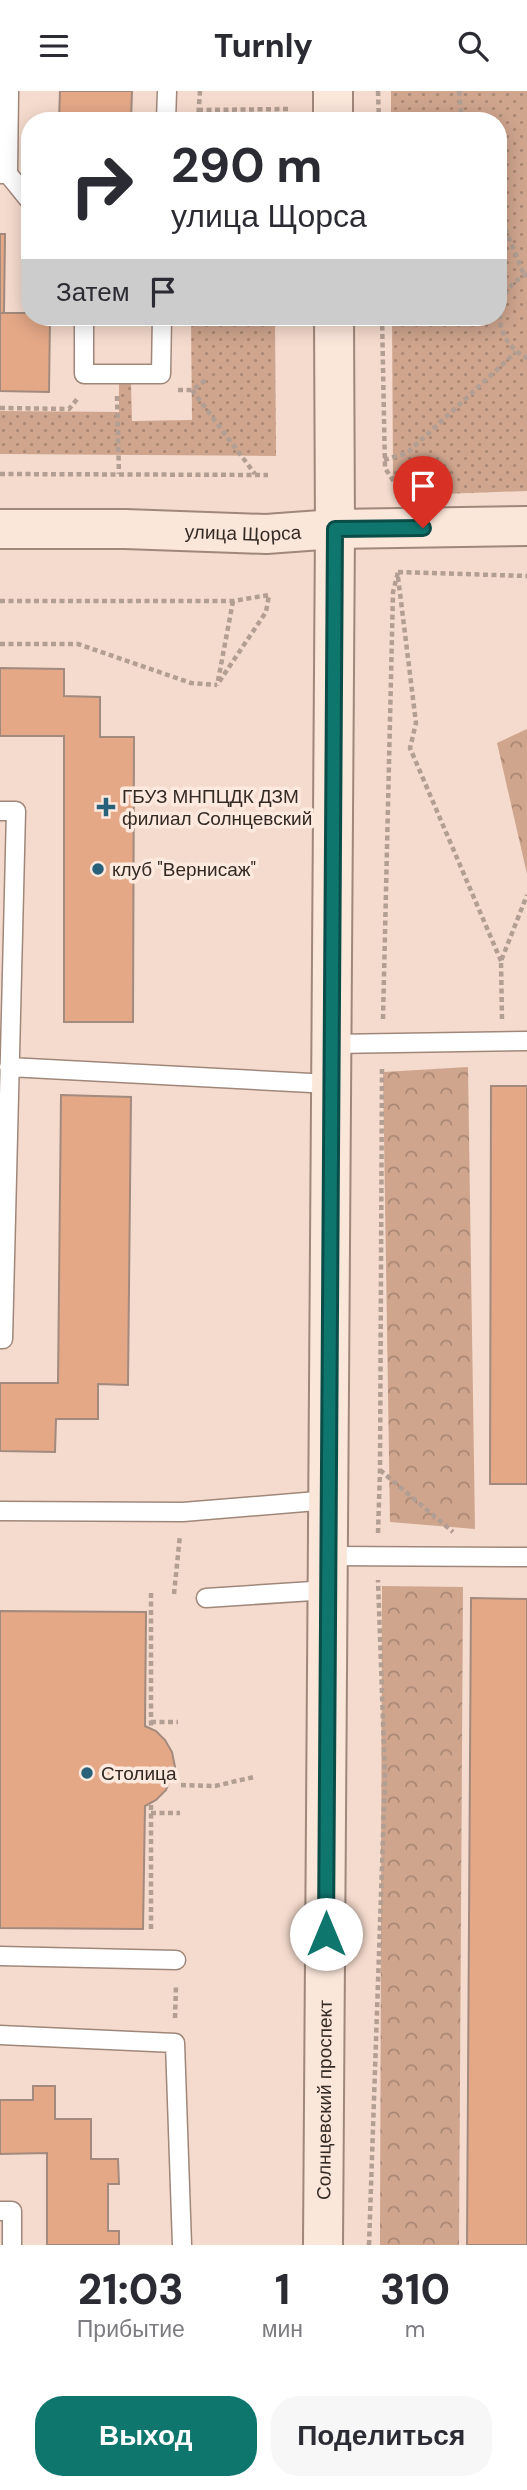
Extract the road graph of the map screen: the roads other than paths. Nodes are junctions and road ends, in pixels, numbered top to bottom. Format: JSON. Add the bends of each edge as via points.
{"nodes":[{"id":1,"x":9,"y":91,"type":"edge"},
{"id":2,"x":167,"y":91,"type":"edge"},
{"id":3,"x":333,"y":91,"type":"edge"},
{"id":4,"x":166,"y":112,"type":"edge"},
{"id":5,"x":333,"y":112,"type":"edge"},
{"id":6,"x":4,"y":174,"type":"edge"},
{"id":7,"x":21,"y":192,"type":"edge"},
{"id":8,"x":84,"y":326,"type":"edge"},
{"id":9,"x":162,"y":326,"type":"edge"},
{"id":10,"x":334,"y":326,"type":"edge"},
{"id":11,"x":527,"y":526,"type":"edge"},
{"id":12,"x":0,"y":529,"type":"edge"},
{"id":13,"x":335,"y":529,"type":"junction"},
{"id":14,"x":0,"y":811,"type":"edge"},
{"id":15,"x":527,"y":1041,"type":"edge"},
{"id":16,"x":332,"y":1044,"type":"junction"},
{"id":17,"x":9,"y":1067,"type":"junction"},
{"id":18,"x":330,"y":1084,"type":"junction"},
{"id":19,"x":0,"y":1339,"type":"edge"},
{"id":20,"x":328,"y":1500,"type":"junction"},
{"id":21,"x":0,"y":1511,"type":"edge"},
{"id":22,"x":527,"y":1557,"type":"edge"},
{"id":23,"x":328,"y":1573,"type":"junction"},
{"id":24,"x":206,"y":1598,"type":"dead end"},
{"id":25,"x":0,"y":1956,"type":"edge"},
{"id":26,"x":176,"y":1960,"type":"road end"},
{"id":27,"x":0,"y":2035,"type":"edge"},
{"id":28,"x":0,"y":2211,"type":"edge"},
{"id":29,"x":12,"y":2245,"type":"edge"},
{"id":30,"x":182,"y":2245,"type":"edge"},
{"id":31,"x":323,"y":2245,"type":"edge"}],
"edges":[{"from":1,"to":6,"type":"lane"},
{"from":2,"to":4,"type":"lane"},
{"from":3,"to":5,"type":"street"},
{"from":6,"to":7,"type":"lane"},
{"from":8,"to":9,"type":"lane","via":[[84,374],[161,374]]},
{"from":10,"to":13,"type":"street","name":"Солнцевский проспект"},
{"from":11,"to":13,"type":"street","name":"улица Щорса"},
{"from":12,"to":13,"type":"street","name":"улица Щорса","via":[[265,534]]},
{"from":13,"to":16,"type":"street","name":"Солнцевский проспект"},
{"from":14,"to":17,"type":"lane","via":[[16,811]]},
{"from":15,"to":16,"type":"lane"},
{"from":16,"to":18,"type":"street","name":"Солнцевский проспект"},
{"from":17,"to":18,"type":"lane"},
{"from":17,"to":19,"type":"lane"},
{"from":18,"to":20,"type":"street","name":"Солнцевский проспект"},
{"from":20,"to":21,"type":"lane","via":[[183,1512]]},
{"from":20,"to":23,"type":"street","name":"Солнцевский проспект"},
{"from":22,"to":23,"type":"lane","via":[[377,1557]]},
{"from":23,"to":24,"type":"lane"},
{"from":23,"to":31,"type":"street","name":"Солнцевский проспект"},
{"from":25,"to":26,"type":"lane"},
{"from":27,"to":30,"type":"lane","via":[[175,2043]]},
{"from":28,"to":29,"type":"lane","via":[[12,2211]]}]}
